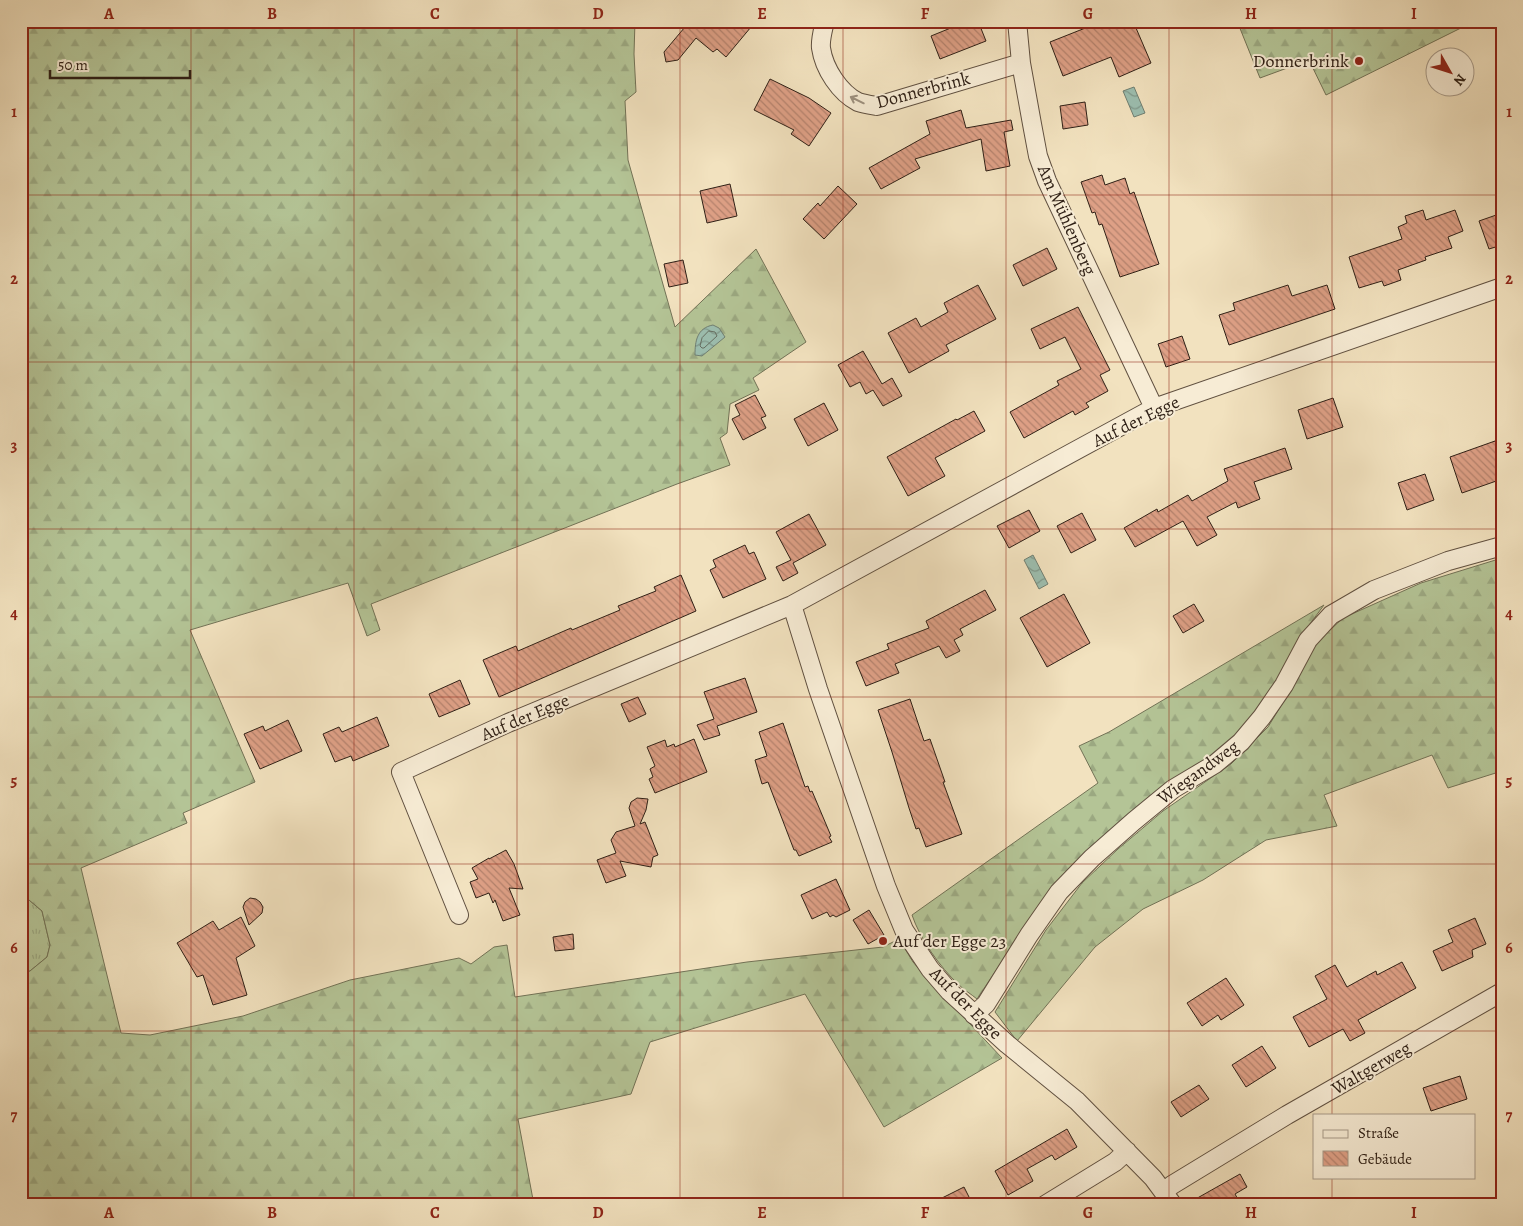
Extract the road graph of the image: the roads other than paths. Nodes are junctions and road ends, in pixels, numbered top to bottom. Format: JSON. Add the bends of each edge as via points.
{"nodes":[{"id":1,"x":825,"y":21,"type":"edge"},
{"id":2,"x":1017,"y":21,"type":"edge"},
{"id":3,"x":1021,"y":62,"type":"junction"},
{"id":4,"x":1502,"y":287,"type":"edge"},
{"id":5,"x":1154,"y":408,"type":"junction"},
{"id":6,"x":1502,"y":546,"type":"edge"},
{"id":7,"x":792,"y":605,"type":"junction"},
{"id":8,"x":459,"y":916,"type":"dead end"},
{"id":9,"x":1502,"y":992,"type":"edge"},
{"id":10,"x":974,"y":1015,"type":"junction"},
{"id":11,"x":1127,"y":1151,"type":"junction"},
{"id":12,"x":1168,"y":1198,"type":"edge"},
{"id":13,"x":1045,"y":1205,"type":"edge"}],
"edges":[{"from":3,"to":1,"type":"street","name":"Donnerbrink","one_way":true,"via":[[877,106],[860,103],[847,95],[828,69],[821,48]]},
{"from":2,"to":3,"type":"street","name":"Am Mühlenberg"},
{"from":3,"to":5,"type":"street","name":"Am Mühlenberg","via":[[1038,156],[1047,180]]},
{"from":4,"to":5,"type":"street","name":"Auf der Egge"},
{"from":5,"to":7,"type":"street","name":"Auf der Egge"},
{"from":6,"to":10,"type":"street","name":"Wiegandweg","via":[[1448,561],[1374,590],[1331,615],[1308,640],[1284,685],[1241,742],[1134,821],[1060,892],[1028,935],[986,1004]]},
{"from":7,"to":8,"type":"street","name":"Auf der Egge","via":[[508,723],[401,772]]},
{"from":7,"to":10,"type":"street","name":"Auf der Egge","via":[[821,698],[904,930],[930,969]]},
{"from":9,"to":12,"type":"street","name":"Waltgerweg","via":[[1172,1185]]},
{"from":10,"to":11,"type":"street","name":"Auf der Egge","via":[[1077,1101]]},
{"from":11,"to":12,"type":"street","name":"Auf der Egge"},
{"from":11,"to":13,"type":"street","via":[[1115,1162]]}]}
